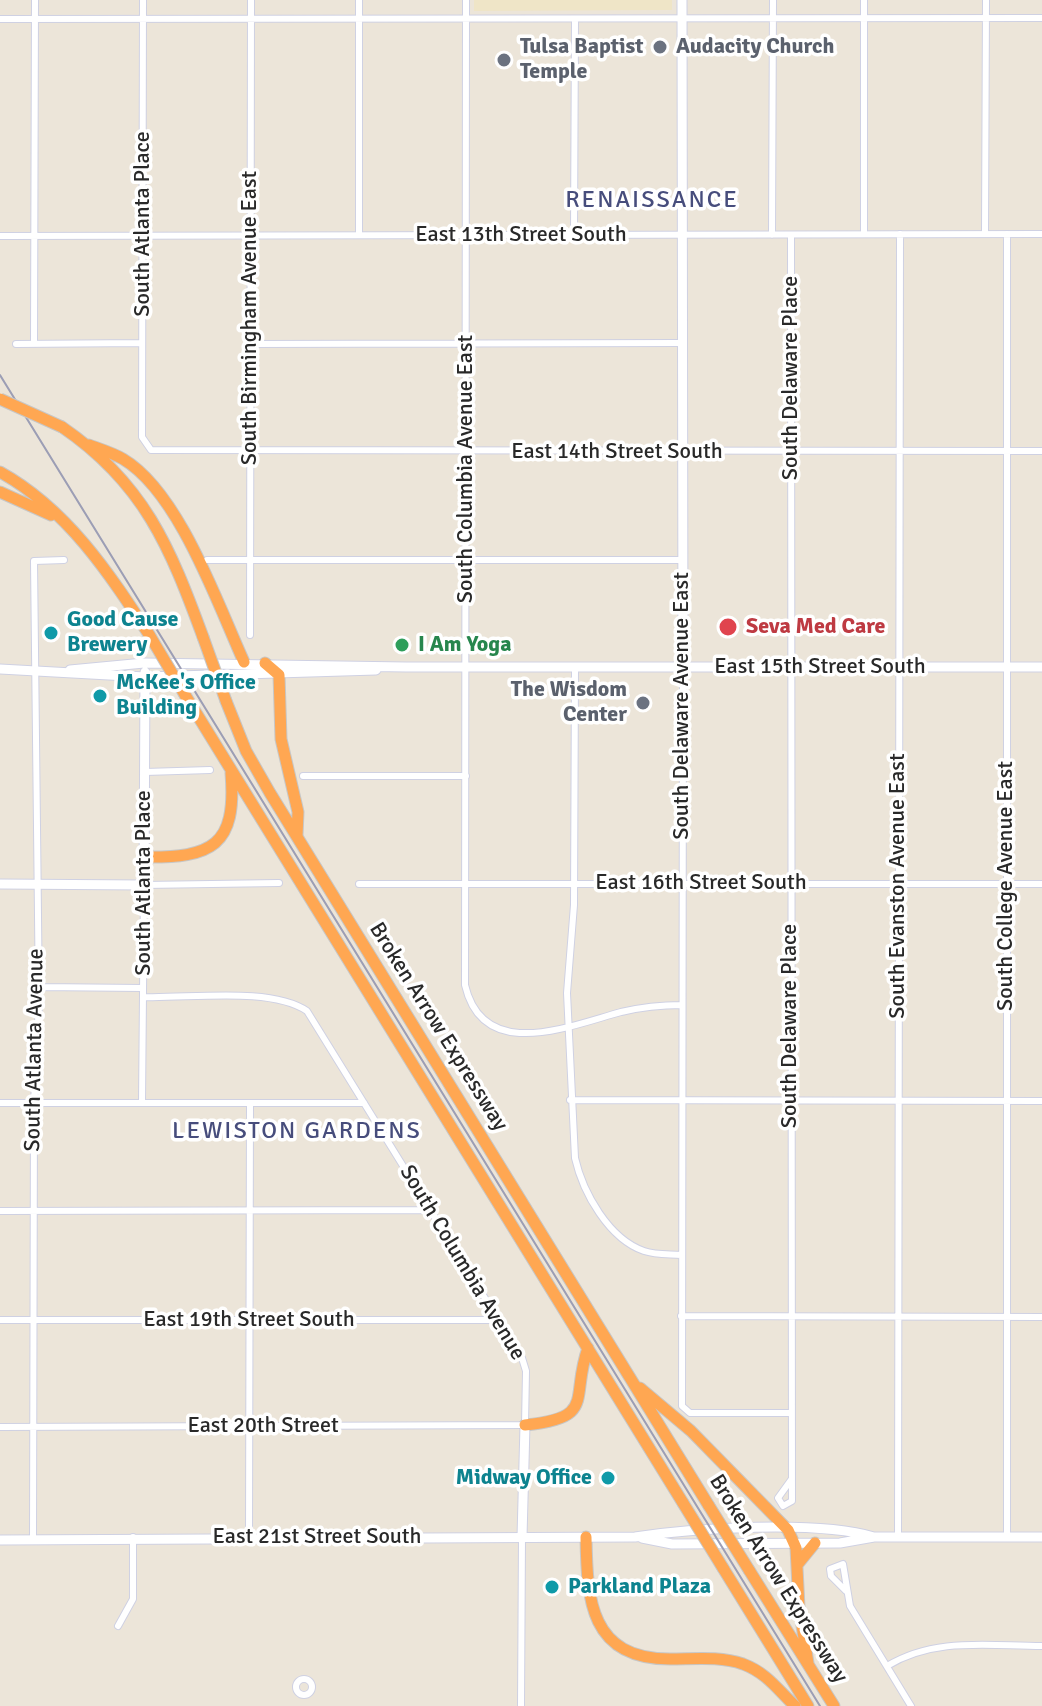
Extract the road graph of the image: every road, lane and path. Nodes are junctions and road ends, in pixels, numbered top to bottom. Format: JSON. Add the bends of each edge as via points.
{"nodes":[{"id":1,"x":35,"y":0,"type":"edge"},
{"id":2,"x":143,"y":0,"type":"edge"},
{"id":3,"x":251,"y":0,"type":"edge"},
{"id":4,"x":359,"y":0,"type":"edge"},
{"id":5,"x":466,"y":0,"type":"edge"},
{"id":6,"x":682,"y":0,"type":"edge"},
{"id":7,"x":773,"y":0,"type":"edge"},
{"id":8,"x":864,"y":0,"type":"edge"},
{"id":9,"x":986,"y":0,"type":"edge"},
{"id":10,"x":864,"y":18,"type":"junction"},
{"id":11,"x":1042,"y":18,"type":"edge"},
{"id":12,"x":0,"y":19,"type":"edge"},
{"id":13,"x":35,"y":19,"type":"junction"},
{"id":14,"x":143,"y":19,"type":"junction"},
{"id":15,"x":359,"y":19,"type":"junction"},
{"id":16,"x":466,"y":19,"type":"junction"},
{"id":17,"x":575,"y":19,"type":"junction"},
{"id":18,"x":682,"y":19,"type":"junction"},
{"id":19,"x":773,"y":19,"type":"junction"},
{"id":20,"x":986,"y":19,"type":"junction"},
{"id":21,"x":251,"y":20,"type":"junction"},
{"id":22,"x":864,"y":234,"type":"junction"},
{"id":23,"x":900,"y":234,"type":"junction"},
{"id":24,"x":985,"y":234,"type":"junction"},
{"id":25,"x":1007,"y":234,"type":"junction"},
{"id":26,"x":1042,"y":234,"type":"edge"},
{"id":27,"x":250,"y":235,"type":"junction"},
{"id":28,"x":359,"y":235,"type":"junction"},
{"id":29,"x":466,"y":235,"type":"junction"},
{"id":30,"x":574,"y":235,"type":"junction"},
{"id":31,"x":683,"y":235,"type":"junction"},
{"id":32,"x":772,"y":235,"type":"junction"},
{"id":33,"x":791,"y":235,"type":"junction"},
{"id":34,"x":0,"y":236,"type":"edge"},
{"id":35,"x":34,"y":236,"type":"junction"},
{"id":36,"x":142,"y":236,"type":"junction"},
{"id":37,"x":142,"y":343,"type":"junction"},
{"id":38,"x":682,"y":343,"type":"junction"},
{"id":39,"x":16,"y":344,"type":"dead end"},
{"id":40,"x":34,"y":344,"type":"junction"},
{"id":41,"x":250,"y":344,"type":"junction"},
{"id":42,"x":466,"y":344,"type":"junction"},
{"id":43,"x":0,"y":399,"type":"edge"},
{"id":44,"x":89,"y":445,"type":"junction"},
{"id":45,"x":146,"y":447,"type":"joint"},
{"id":46,"x":899,"y":451,"type":"junction"},
{"id":47,"x":1008,"y":451,"type":"junction"},
{"id":48,"x":1042,"y":451,"type":"edge"},
{"id":49,"x":250,"y":452,"type":"junction"},
{"id":50,"x":466,"y":452,"type":"junction"},
{"id":51,"x":682,"y":452,"type":"junction"},
{"id":52,"x":791,"y":452,"type":"junction"},
{"id":53,"x":0,"y":472,"type":"edge"},
{"id":54,"x":0,"y":492,"type":"edge"},
{"id":55,"x":64,"y":521,"type":"junction"},
{"id":56,"x":64,"y":560,"type":"dead end"},
{"id":57,"x":207,"y":560,"type":"dead end"},
{"id":58,"x":250,"y":560,"type":"junction"},
{"id":59,"x":682,"y":560,"type":"junction"},
{"id":60,"x":466,"y":561,"type":"junction"},
{"id":61,"x":250,"y":635,"type":"dead end"},
{"id":62,"x":244,"y":662,"type":"junction"},
{"id":63,"x":144,"y":663,"type":"junction"},
{"id":64,"x":265,"y":663,"type":"junction"},
{"id":65,"x":406,"y":667,"type":"junction"},
{"id":66,"x":466,"y":667,"type":"junction"},
{"id":67,"x":575,"y":667,"type":"junction"},
{"id":68,"x":683,"y":667,"type":"junction"},
{"id":69,"x":790,"y":667,"type":"junction"},
{"id":70,"x":898,"y":667,"type":"junction"},
{"id":71,"x":1007,"y":667,"type":"junction"},
{"id":72,"x":1042,"y":667,"type":"edge"},
{"id":73,"x":0,"y":669,"type":"edge"},
{"id":74,"x":35,"y":669,"type":"junction"},
{"id":75,"x":70,"y":670,"type":"junction"},
{"id":76,"x":279,"y":675,"type":"junction"},
{"id":77,"x":145,"y":677,"type":"junction"},
{"id":78,"x":231,"y":769,"type":"junction"},
{"id":79,"x":210,"y":770,"type":"dead end"},
{"id":80,"x":145,"y":772,"type":"junction"},
{"id":81,"x":303,"y":776,"type":"dead end"},
{"id":82,"x":466,"y":776,"type":"junction"},
{"id":83,"x":297,"y":837,"type":"junction"},
{"id":84,"x":144,"y":857,"type":"junction"},
{"id":85,"x":279,"y":883,"type":"dead end"},
{"id":86,"x":466,"y":883,"type":"junction"},
{"id":87,"x":574,"y":883,"type":"junction"},
{"id":88,"x":681,"y":883,"type":"junction"},
{"id":89,"x":0,"y":884,"type":"edge"},
{"id":90,"x":359,"y":884,"type":"dead end"},
{"id":91,"x":790,"y":884,"type":"junction"},
{"id":92,"x":898,"y":884,"type":"junction"},
{"id":93,"x":1006,"y":884,"type":"junction"},
{"id":94,"x":1042,"y":884,"type":"edge"},
{"id":95,"x":37,"y":885,"type":"junction"},
{"id":96,"x":144,"y":885,"type":"junction"},
{"id":97,"x":38,"y":987,"type":"junction"},
{"id":98,"x":143,"y":988,"type":"junction"},
{"id":99,"x":143,"y":997,"type":"junction"},
{"id":100,"x":682,"y":1005,"type":"junction"},
{"id":101,"x":568,"y":1029,"type":"junction"},
{"id":102,"x":570,"y":1100,"type":"junction"},
{"id":103,"x":681,"y":1100,"type":"junction"},
{"id":104,"x":790,"y":1100,"type":"junction"},
{"id":105,"x":898,"y":1100,"type":"junction"},
{"id":106,"x":1006,"y":1101,"type":"junction"},
{"id":107,"x":1042,"y":1101,"type":"edge"},
{"id":108,"x":0,"y":1103,"type":"edge"},
{"id":109,"x":34,"y":1103,"type":"junction"},
{"id":110,"x":142,"y":1103,"type":"junction"},
{"id":111,"x":250,"y":1103,"type":"junction"},
{"id":112,"x":365,"y":1103,"type":"junction"},
{"id":113,"x":430,"y":1210,"type":"junction"},
{"id":114,"x":0,"y":1211,"type":"edge"},
{"id":115,"x":33,"y":1211,"type":"junction"},
{"id":116,"x":250,"y":1211,"type":"junction"},
{"id":117,"x":681,"y":1255,"type":"junction"},
{"id":118,"x":681,"y":1316,"type":"junction"},
{"id":119,"x":791,"y":1316,"type":"junction"},
{"id":120,"x":899,"y":1316,"type":"junction"},
{"id":121,"x":1007,"y":1316,"type":"junction"},
{"id":122,"x":1042,"y":1317,"type":"edge"},
{"id":123,"x":0,"y":1320,"type":"edge"},
{"id":124,"x":33,"y":1320,"type":"junction"},
{"id":125,"x":498,"y":1320,"type":"junction"},
{"id":126,"x":249,"y":1321,"type":"junction"},
{"id":127,"x":588,"y":1348,"type":"junction"},
{"id":128,"x":634,"y":1383,"type":"junction"},
{"id":129,"x":791,"y":1413,"type":"junction"},
{"id":130,"x":525,"y":1425,"type":"junction"},
{"id":131,"x":249,"y":1426,"type":"junction"},
{"id":132,"x":0,"y":1427,"type":"edge"},
{"id":133,"x":33,"y":1427,"type":"junction"},
{"id":134,"x":791,"y":1480,"type":"dead end"},
{"id":135,"x":788,"y":1530,"type":"junction"},
{"id":136,"x":133,"y":1537,"type":"junction"},
{"id":137,"x":249,"y":1537,"type":"junction"},
{"id":138,"x":522,"y":1537,"type":"junction"},
{"id":139,"x":586,"y":1537,"type":"junction"},
{"id":140,"x":635,"y":1537,"type":"junction"},
{"id":141,"x":874,"y":1537,"type":"junction"},
{"id":142,"x":898,"y":1537,"type":"junction"},
{"id":143,"x":1007,"y":1537,"type":"junction"},
{"id":144,"x":1042,"y":1537,"type":"edge"},
{"id":145,"x":0,"y":1540,"type":"edge"},
{"id":146,"x":33,"y":1540,"type":"junction"},
{"id":147,"x":795,"y":1543,"type":"junction"},
{"id":148,"x":815,"y":1543,"type":"junction"},
{"id":149,"x":797,"y":1565,"type":"junction"},
{"id":150,"x":846,"y":1591,"type":"dead end"},
{"id":151,"x":118,"y":1626,"type":"dead end"},
{"id":152,"x":1042,"y":1646,"type":"edge"},
{"id":153,"x":808,"y":1663,"type":"junction"},
{"id":154,"x":887,"y":1666,"type":"junction"},
{"id":155,"x":302,"y":1695,"type":"dead end"},
{"id":156,"x":301,"y":1706,"type":"edge"},
{"id":157,"x":521,"y":1706,"type":"edge"},
{"id":158,"x":795,"y":1706,"type":"edge"},
{"id":159,"x":808,"y":1706,"type":"edge"},
{"id":160,"x":834,"y":1706,"type":"edge"},
{"id":161,"x":911,"y":1706,"type":"edge"}],
"edges":[{"from":1,"to":13,"type":"street"},
{"from":2,"to":14,"type":"street","name":"South Atlanta Place"},
{"from":3,"to":21,"type":"street","name":"South Birmingham Avenue East"},
{"from":4,"to":15,"type":"street"},
{"from":5,"to":16,"type":"street","name":"South Columbia Avenue East"},
{"from":6,"to":18,"type":"main road","name":"South Delaware Avenue East"},
{"from":7,"to":19,"type":"street"},
{"from":8,"to":10,"type":"street"},
{"from":9,"to":20,"type":"street"},
{"from":10,"to":19,"type":"street"},
{"from":10,"to":20,"type":"street"},
{"from":10,"to":22,"type":"street"},
{"from":11,"to":20,"type":"street"},
{"from":12,"to":13,"type":"street"},
{"from":13,"to":14,"type":"street"},
{"from":13,"to":35,"type":"street"},
{"from":14,"to":21,"type":"street"},
{"from":14,"to":36,"type":"street","name":"South Atlanta Place"},
{"from":15,"to":16,"type":"street"},
{"from":15,"to":21,"type":"street"},
{"from":15,"to":28,"type":"street"},
{"from":16,"to":17,"type":"street"},
{"from":16,"to":29,"type":"street","name":"South Columbia Avenue East"},
{"from":17,"to":18,"type":"street"},
{"from":17,"to":30,"type":"street"},
{"from":18,"to":19,"type":"street"},
{"from":18,"to":31,"type":"main road","name":"South Delaware Avenue East"},
{"from":19,"to":32,"type":"street"},
{"from":20,"to":24,"type":"street"},
{"from":21,"to":27,"type":"street","name":"South Birmingham Avenue East"},
{"from":22,"to":23,"type":"street","name":"East 13th Street South"},
{"from":22,"to":33,"type":"street","name":"East 13th Street South"},
{"from":23,"to":24,"type":"street","name":"East 13th Street South"},
{"from":23,"to":46,"type":"street","name":"South Evanston Avenue East"},
{"from":24,"to":25,"type":"street","name":"East 13th Street South"},
{"from":25,"to":26,"type":"street","name":"East 13th Street South"},
{"from":25,"to":47,"type":"street","name":"South College Avenue East"},
{"from":27,"to":28,"type":"street","name":"East 13th Street South"},
{"from":27,"to":36,"type":"street","name":"East 13th Street South"},
{"from":27,"to":41,"type":"street","name":"South Birmingham Avenue East"},
{"from":28,"to":29,"type":"street","name":"East 13th Street South"},
{"from":29,"to":30,"type":"street","name":"East 13th Street South"},
{"from":29,"to":42,"type":"street","name":"South Columbia Avenue East"},
{"from":30,"to":31,"type":"street","name":"East 13th Street South"},
{"from":31,"to":32,"type":"street","name":"East 13th Street South"},
{"from":31,"to":38,"type":"main road","name":"South Delaware Avenue East"},
{"from":32,"to":33,"type":"street","name":"East 13th Street South"},
{"from":33,"to":52,"type":"street","name":"South Delaware Place"},
{"from":34,"to":35,"type":"street","name":"East 13th Street South"},
{"from":35,"to":36,"type":"street","name":"East 13th Street South"},
{"from":35,"to":40,"type":"street"},
{"from":36,"to":37,"type":"street","name":"South Atlanta Place"},
{"from":37,"to":40,"type":"street"},
{"from":37,"to":45,"type":"street","name":"South Atlanta Place"},
{"from":38,"to":42,"type":"street"},
{"from":38,"to":51,"type":"main road","name":"South Delaware Avenue East"},
{"from":39,"to":40,"type":"street"},
{"from":41,"to":42,"type":"street"},
{"from":41,"to":49,"type":"street","name":"South Birmingham Avenue East"},
{"from":42,"to":50,"type":"street","name":"South Columbia Avenue East"},
{"from":43,"to":44,"type":"highway","name":"Broken Arrow Expressway","bridge":true},
{"from":44,"to":62,"type":"highway","via":[[124,459],[177,519]]},
{"from":44,"to":83,"type":"highway","name":"Broken Arrow Expressway","bridge":true,"via":[[122,475],[150,513],[246,751]]},
{"from":45,"to":49,"type":"street","name":"East 14th Street South","via":[[157,452]]},
{"from":46,"to":47,"type":"street","name":"East 14th Street South"},
{"from":46,"to":52,"type":"street","name":"East 14th Street South"},
{"from":46,"to":70,"type":"street","name":"South Evanston Avenue East"},
{"from":47,"to":48,"type":"street","name":"East 14th Street South"},
{"from":47,"to":71,"type":"street","name":"South College Avenue East"},
{"from":49,"to":50,"type":"street","name":"East 14th Street South"},
{"from":49,"to":58,"type":"street","name":"South Birmingham Avenue East"},
{"from":50,"to":51,"type":"street","name":"East 14th Street South"},
{"from":50,"to":60,"type":"street","name":"South Columbia Avenue East"},
{"from":51,"to":52,"type":"street","name":"East 14th Street South"},
{"from":51,"to":59,"type":"main road","name":"South Delaware Avenue East"},
{"from":52,"to":69,"type":"street","name":"South Delaware Place"},
{"from":53,"to":55,"type":"highway","name":"Broken Arrow Expressway"},
{"from":54,"to":55,"type":"highway"},
{"from":55,"to":78,"type":"highway","name":"Broken Arrow Expressway","bridge":true,"via":[[97,558],[150,636]]},
{"from":56,"to":74,"type":"street","name":"South Atlanta Avenue","via":[[34,561]]},
{"from":57,"to":58,"type":"street"},
{"from":58,"to":60,"type":"street"},
{"from":58,"to":61,"type":"street","name":"South Birmingham Avenue East"},
{"from":59,"to":60,"type":"street"},
{"from":59,"to":68,"type":"main road","name":"South Delaware Avenue East"},
{"from":60,"to":66,"type":"street","name":"South Columbia Avenue East"},
{"from":62,"to":63,"type":"main road","name":"East 15th Street South"},
{"from":62,"to":64,"type":"main road","name":"East 15th Street South"},
{"from":63,"to":75,"type":"main road","name":"East 15th Street South"},
{"from":63,"to":77,"type":"main road","name":"South Atlanta Place"},
{"from":64,"to":65,"type":"main road","name":"East 15th Street South"},
{"from":64,"to":76,"type":"highway"},
{"from":65,"to":66,"type":"main road","name":"East 15th Street South"},
{"from":65,"to":76,"type":"main road","name":"East 15th Street South"},
{"from":66,"to":67,"type":"main road","name":"East 15th Street South"},
{"from":66,"to":82,"type":"street","name":"South Columbia Avenue East"},
{"from":67,"to":68,"type":"main road","name":"East 15th Street South"},
{"from":67,"to":87,"type":"street"},
{"from":68,"to":69,"type":"main road","name":"East 15th Street South"},
{"from":68,"to":88,"type":"street","name":"South Delaware Avenue East"},
{"from":69,"to":70,"type":"main road","name":"East 15th Street South"},
{"from":69,"to":91,"type":"street","name":"South Delaware Place"},
{"from":70,"to":71,"type":"main road","name":"East 15th Street South"},
{"from":70,"to":92,"type":"street","name":"South Evanston Avenue East"},
{"from":71,"to":72,"type":"main road","name":"East 15th Street South"},
{"from":71,"to":93,"type":"street","name":"South College Avenue East"},
{"from":73,"to":74,"type":"main road","name":"East 15th Street South"},
{"from":74,"to":75,"type":"main road","name":"East 15th Street South"},
{"from":74,"to":95,"type":"street","name":"South Atlanta Avenue"},
{"from":75,"to":77,"type":"main road","name":"East 15th Street South"},
{"from":76,"to":77,"type":"main road","name":"East 15th Street South"},
{"from":76,"to":83,"type":"highway","via":[[281,739],[298,812]]},
{"from":77,"to":80,"type":"main road","name":"South Atlanta Place"},
{"from":78,"to":84,"type":"highway","via":[[233,813],[218,842],[193,856]]},
{"from":78,"to":127,"type":"highway","name":"Broken Arrow Expressway"},
{"from":79,"to":80,"type":"street"},
{"from":80,"to":84,"type":"main road","name":"South Atlanta Place"},
{"from":81,"to":82,"type":"street"},
{"from":82,"to":86,"type":"street","name":"South Columbia Avenue East"},
{"from":83,"to":128,"type":"highway","name":"Broken Arrow Expressway"},
{"from":84,"to":96,"type":"main road","name":"South Atlanta Place"},
{"from":85,"to":96,"type":"street"},
{"from":86,"to":87,"type":"street","name":"East 16th Street South"},
{"from":86,"to":90,"type":"street","name":"East 16th Street South"},
{"from":86,"to":101,"type":"street","name":"South Columbia Avenue East","via":[[465,985],[473,1011],[490,1025],[529,1033]]},
{"from":87,"to":88,"type":"street","name":"East 16th Street South"},
{"from":87,"to":101,"type":"street"},
{"from":88,"to":91,"type":"street","name":"East 16th Street South"},
{"from":88,"to":100,"type":"street","name":"South Delaware Avenue East"},
{"from":89,"to":95,"type":"main road"},
{"from":91,"to":92,"type":"street","name":"East 16th Street South"},
{"from":91,"to":104,"type":"street","name":"South Delaware Place"},
{"from":92,"to":93,"type":"street","name":"East 16th Street South"},
{"from":92,"to":105,"type":"street","name":"South Evanston Avenue East"},
{"from":93,"to":94,"type":"street","name":"East 16th Street South"},
{"from":93,"to":106,"type":"street","name":"South College Avenue East"},
{"from":95,"to":96,"type":"main road"},
{"from":95,"to":97,"type":"street","name":"South Atlanta Avenue"},
{"from":96,"to":98,"type":"street","name":"South Atlanta Place"},
{"from":97,"to":98,"type":"street"},
{"from":97,"to":109,"type":"street","name":"South Atlanta Avenue"},
{"from":98,"to":99,"type":"street","name":"South Atlanta Place"},
{"from":99,"to":110,"type":"street","name":"South Atlanta Place"},
{"from":99,"to":112,"type":"street","name":"South Columbia Avenue","via":[[250,997],[299,1006],[314,1020]]},
{"from":100,"to":101,"type":"street","via":[[636,1009]]},
{"from":100,"to":103,"type":"street","name":"South Delaware Avenue East"},
{"from":101,"to":102,"type":"street"},
{"from":102,"to":103,"type":"street"},
{"from":102,"to":117,"type":"street","via":[[578,1172],[614,1232],[641,1250]]},
{"from":103,"to":104,"type":"street"},
{"from":103,"to":117,"type":"street","name":"South Delaware Avenue East"},
{"from":104,"to":105,"type":"street"},
{"from":104,"to":119,"type":"street","name":"South Delaware Place"},
{"from":105,"to":106,"type":"street"},
{"from":105,"to":120,"type":"street","name":"South Evanston Avenue East"},
{"from":106,"to":107,"type":"street"},
{"from":106,"to":121,"type":"street","name":"South College Avenue East"},
{"from":108,"to":109,"type":"street"},
{"from":109,"to":110,"type":"street"},
{"from":109,"to":115,"type":"street","name":"South Atlanta Avenue"},
{"from":110,"to":111,"type":"street"},
{"from":111,"to":112,"type":"street"},
{"from":111,"to":116,"type":"street"},
{"from":112,"to":113,"type":"street","name":"South Columbia Avenue"},
{"from":113,"to":116,"type":"street"},
{"from":113,"to":125,"type":"street","name":"South Columbia Avenue"},
{"from":114,"to":115,"type":"street"},
{"from":115,"to":116,"type":"street"},
{"from":115,"to":124,"type":"street","name":"South Atlanta Avenue"},
{"from":116,"to":126,"type":"street"},
{"from":117,"to":118,"type":"street","name":"South Delaware Avenue East"},
{"from":118,"to":119,"type":"street"},
{"from":118,"to":129,"type":"street","name":"South Delaware Avenue East","via":[[685,1410]]},
{"from":119,"to":120,"type":"street"},
{"from":119,"to":129,"type":"street","name":"South Delaware Place"},
{"from":120,"to":121,"type":"street"},
{"from":120,"to":142,"type":"street","name":"South Evanston Avenue East"},
{"from":121,"to":122,"type":"street"},
{"from":121,"to":143,"type":"street","name":"South College Avenue East"},
{"from":123,"to":124,"type":"street","name":"East 19th Street South"},
{"from":124,"to":126,"type":"street","name":"East 19th Street South"},
{"from":124,"to":133,"type":"street","name":"South Atlanta Avenue"},
{"from":125,"to":126,"type":"street","name":"East 19th Street South"},
{"from":125,"to":130,"type":"street","name":"South Columbia Avenue","via":[[525,1365]]},
{"from":126,"to":131,"type":"street"},
{"from":127,"to":130,"type":"highway","via":[[579,1399],[571,1413],[558,1421]]},
{"from":127,"to":159,"type":"highway","name":"Broken Arrow Expressway","bridge":true},
{"from":128,"to":135,"type":"highway","via":[[691,1431]]},
{"from":128,"to":153,"type":"highway","name":"Broken Arrow Expressway","bridge":true},
{"from":129,"to":134,"type":"street","name":"South Delaware Place"},
{"from":130,"to":131,"type":"street","name":"East 20th Street"},
{"from":130,"to":138,"type":"main road","name":"South Columbia Avenue"},
{"from":131,"to":133,"type":"street","name":"East 20th Street"},
{"from":131,"to":137,"type":"street"},
{"from":132,"to":133,"type":"street","name":"East 20th Street"},
{"from":133,"to":146,"type":"street","name":"South Atlanta Avenue"},
{"from":135,"to":140,"type":"main road","name":"East 21st Street South","via":[[677,1531]]},
{"from":135,"to":141,"type":"main road","name":"East 21st Street South"},
{"from":135,"to":147,"type":"highway"},
{"from":136,"to":137,"type":"main road","name":"East 21st Street South"},
{"from":136,"to":146,"type":"main road","name":"East 21st Street South"},
{"from":136,"to":151,"type":"street","via":[[132,1606]]},
{"from":137,"to":138,"type":"main road","name":"East 21st Street South"},
{"from":138,"to":139,"type":"main road","name":"East 21st Street South"},
{"from":138,"to":157,"type":"street","name":"South Columbia Avenue"},
{"from":139,"to":140,"type":"main road","name":"East 21st Street South"},
{"from":139,"to":158,"type":"highway","via":[[591,1609],[617,1644],[653,1658],[744,1664],[765,1675]]},
{"from":140,"to":147,"type":"main road","name":"East 21st Street South","via":[[672,1544]]},
{"from":141,"to":142,"type":"main road","name":"East 21st Street South"},
{"from":141,"to":148,"type":"main road","name":"East 21st Street South"},
{"from":142,"to":143,"type":"main road","name":"East 21st Street South"},
{"from":143,"to":144,"type":"main road","name":"East 21st Street South"},
{"from":145,"to":146,"type":"main road","name":"East 21st Street South"},
{"from":147,"to":148,"type":"main road","name":"East 21st Street South"},
{"from":147,"to":149,"type":"highway"},
{"from":148,"to":149,"type":"highway"},
{"from":149,"to":153,"type":"highway"},
{"from":150,"to":154,"type":"street"},
{"from":152,"to":154,"type":"street","via":[[935,1646],[912,1651]]},
{"from":153,"to":160,"type":"highway","name":"Broken Arrow Expressway"},
{"from":154,"to":161,"type":"street"},
{"from":155,"to":156,"type":"street"}]}
